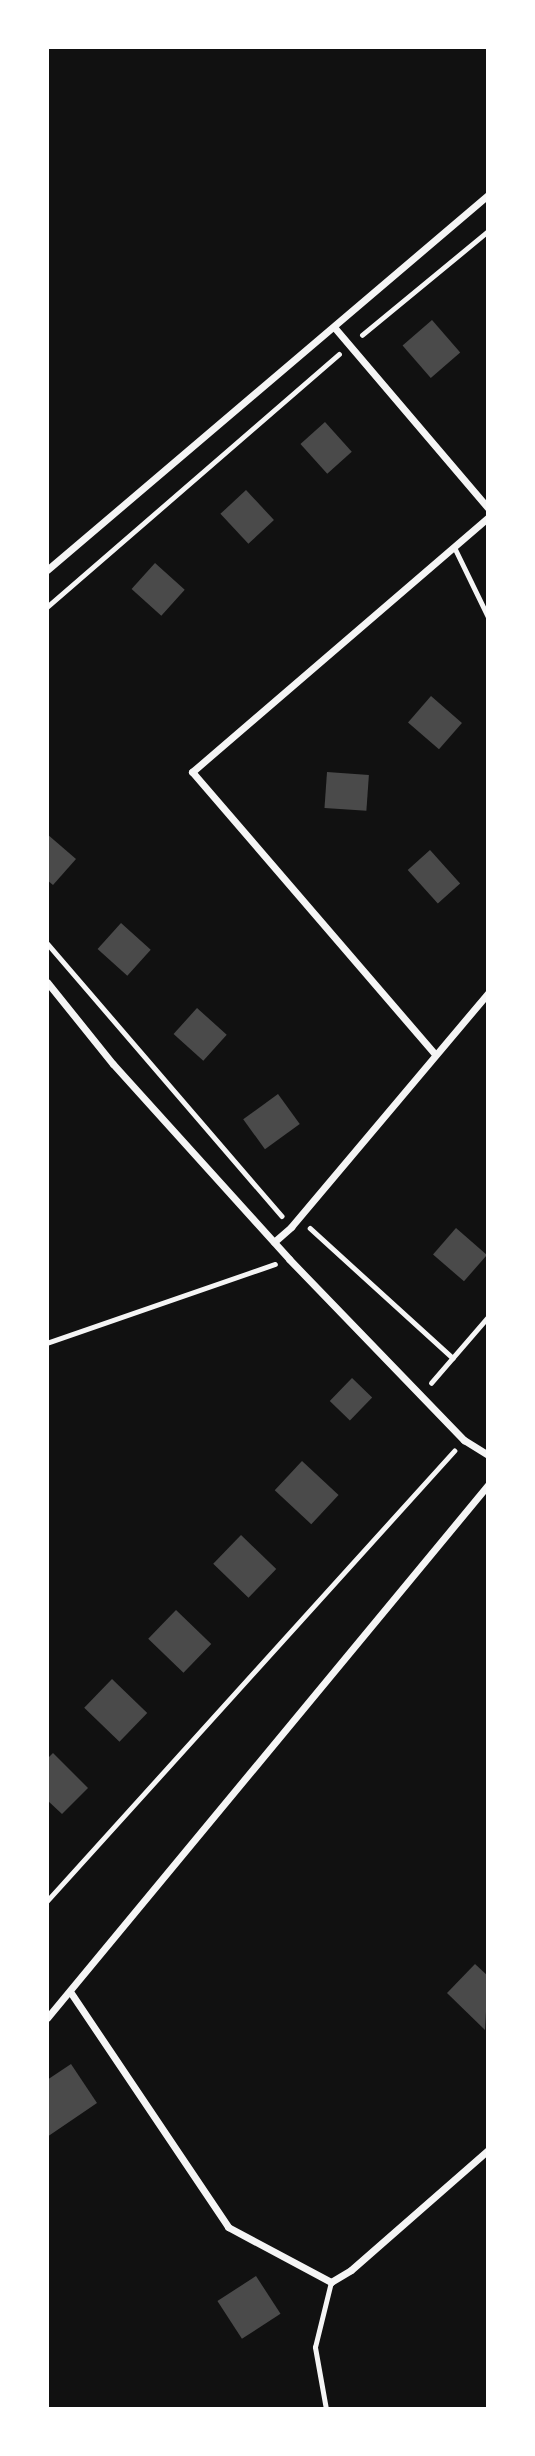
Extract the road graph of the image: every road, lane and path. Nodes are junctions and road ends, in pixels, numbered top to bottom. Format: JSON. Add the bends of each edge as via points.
{"nodes":[{"id":1,"x":488,"y":194,"type":"edge"},
{"id":2,"x":488,"y":231,"type":"edge"},
{"id":3,"x":334,"y":327,"type":"junction"},
{"id":4,"x":350,"y":345,"type":"junction"},
{"id":5,"x":488,"y":508,"type":"edge"},
{"id":6,"x":488,"y":517,"type":"edge"},
{"id":7,"x":454,"y":547,"type":"junction"},
{"id":8,"x":47,"y":570,"type":"edge"},
{"id":9,"x":47,"y":607,"type":"edge"},
{"id":10,"x":488,"y":617,"type":"edge"},
{"id":11,"x":47,"y":943,"type":"edge"},
{"id":12,"x":47,"y":982,"type":"edge"},
{"id":13,"x":488,"y":993,"type":"edge"},
{"id":14,"x":434,"y":1053,"type":"junction"},
{"id":15,"x":299,"y":1218,"type":"junction"},
{"id":16,"x":291,"y":1227,"type":"junction"},
{"id":17,"x":274,"y":1241,"type":"junction"},
{"id":18,"x":289,"y":1259,"type":"junction"},
{"id":19,"x":488,"y":1317,"type":"edge"},
{"id":20,"x":47,"y":1343,"type":"edge"},
{"id":21,"x":453,"y":1358,"type":"junction"},
{"id":22,"x":421,"y":1394,"type":"junction"},
{"id":23,"x":464,"y":1440,"type":"junction"},
{"id":24,"x":488,"y":1455,"type":"edge"},
{"id":25,"x":488,"y":1485,"type":"edge"},
{"id":26,"x":47,"y":1900,"type":"edge"},
{"id":27,"x":71,"y":1993,"type":"junction"},
{"id":28,"x":47,"y":2018,"type":"edge"},
{"id":29,"x":488,"y":2150,"type":"edge"},
{"id":30,"x":331,"y":2283,"type":"junction"},
{"id":31,"x":326,"y":2409,"type":"edge"}],
"edges":[{"from":1,"to":3,"type":"street"},
{"from":2,"to":4,"type":"path"},
{"from":3,"to":4,"type":"street"},
{"from":3,"to":8,"type":"street"},
{"from":4,"to":5,"type":"street"},
{"from":4,"to":9,"type":"path"},
{"from":6,"to":7,"type":"street"},
{"from":7,"to":10,"type":"lane"},
{"from":7,"to":14,"type":"street","via":[[192,772]]},
{"from":11,"to":16,"type":"path"},
{"from":12,"to":17,"type":"street","via":[[113,1064]]},
{"from":13,"to":14,"type":"street"},
{"from":14,"to":15,"type":"street"},
{"from":15,"to":16,"type":"street"},
{"from":15,"to":21,"type":"path"},
{"from":16,"to":17,"type":"street"},
{"from":17,"to":18,"type":"street"},
{"from":18,"to":20,"type":"path"},
{"from":18,"to":22,"type":"street"},
{"from":19,"to":21,"type":"path"},
{"from":21,"to":22,"type":"path"},
{"from":22,"to":23,"type":"street"},
{"from":23,"to":24,"type":"street"},
{"from":23,"to":26,"type":"path"},
{"from":25,"to":27,"type":"street"},
{"from":27,"to":28,"type":"street"},
{"from":27,"to":30,"type":"street","via":[[228,2227]]},
{"from":29,"to":30,"type":"street"},
{"from":30,"to":31,"type":"lane","via":[[315,2347]]}]}
